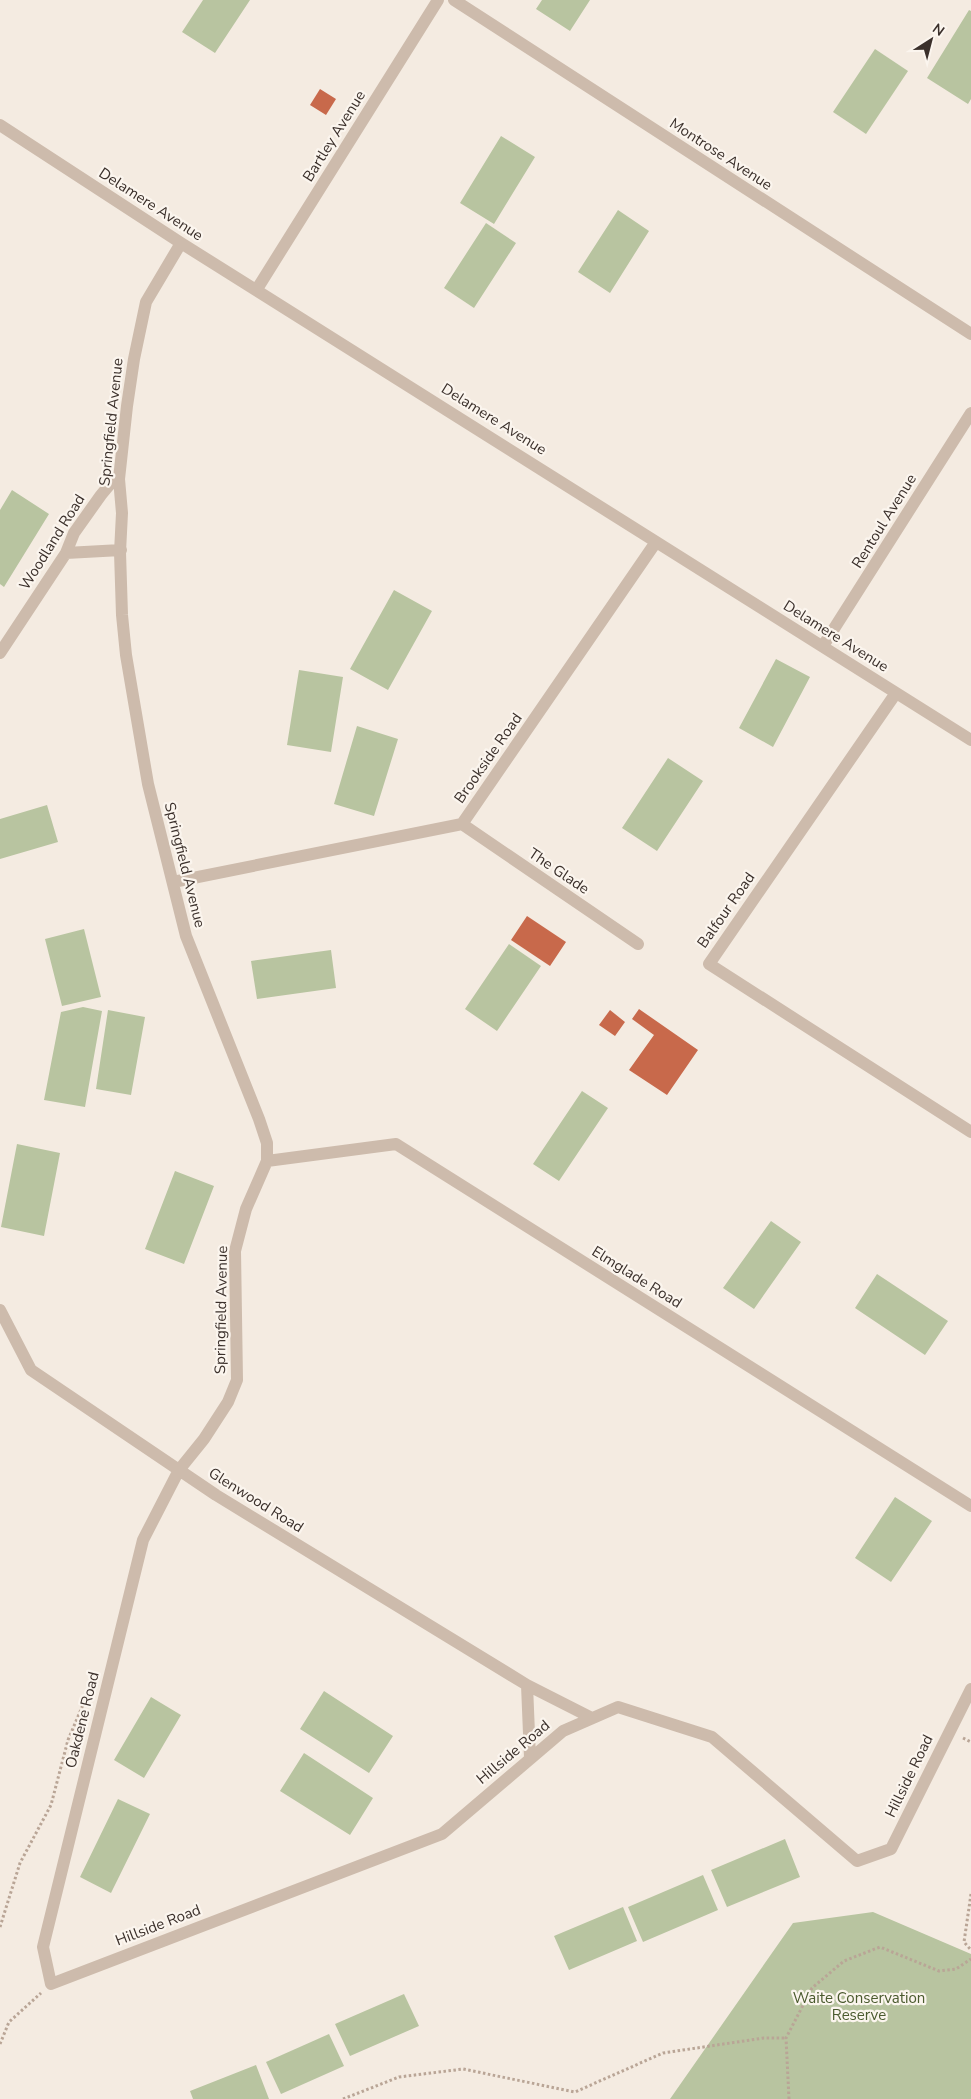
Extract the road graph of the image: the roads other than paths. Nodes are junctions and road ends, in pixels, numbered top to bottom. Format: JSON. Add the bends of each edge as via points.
{"nodes":[{"id":1,"x":438,"y":0,"type":"edge"},
{"id":2,"x":454,"y":0,"type":"edge"},
{"id":3,"x":0,"y":125,"type":"edge"},
{"id":4,"x":181,"y":243,"type":"junction"},
{"id":5,"x":257,"y":289,"type":"junction"},
{"id":6,"x":971,"y":334,"type":"edge"},
{"id":7,"x":971,"y":413,"type":"edge"},
{"id":8,"x":119,"y":479,"type":"junction"},
{"id":9,"x":656,"y":542,"type":"junction"},
{"id":10,"x":121,"y":550,"type":"junction"},
{"id":11,"x":66,"y":553,"type":"junction"},
{"id":12,"x":824,"y":646,"type":"junction"},
{"id":13,"x":0,"y":653,"type":"edge"},
{"id":14,"x":896,"y":693,"type":"junction"},
{"id":15,"x":971,"y":740,"type":"edge"},
{"id":16,"x":462,"y":824,"type":"junction"},
{"id":17,"x":173,"y":882,"type":"junction"},
{"id":18,"x":638,"y":944,"type":"dead end"},
{"id":19,"x":971,"y":1132,"type":"edge"},
{"id":20,"x":267,"y":1161,"type":"junction"},
{"id":21,"x":0,"y":1310,"type":"edge"},
{"id":22,"x":179,"y":1470,"type":"junction"},
{"id":23,"x":971,"y":1506,"type":"edge"},
{"id":24,"x":527,"y":1684,"type":"junction"},
{"id":25,"x":971,"y":1689,"type":"edge"},
{"id":26,"x":592,"y":1718,"type":"junction"},
{"id":27,"x":530,"y":1758,"type":"junction"},
{"id":28,"x":52,"y":1984,"type":"joint"}],
"edges":[{"from":1,"to":5,"type":"street","name":"Bartley Avenue"},
{"from":2,"to":6,"type":"street","name":"Montrose Avenue"},
{"from":3,"to":4,"type":"street","name":"Delamere Avenue"},
{"from":4,"to":5,"type":"street","name":"Delamere Avenue"},
{"from":4,"to":8,"type":"street","name":"Springfield Avenue","via":[[146,302],[134,359]]},
{"from":5,"to":9,"type":"street","name":"Delamere Avenue"},
{"from":7,"to":12,"type":"street","name":"Rentoul Avenue"},
{"from":8,"to":10,"type":"street","name":"Springfield Avenue"},
{"from":8,"to":11,"type":"street","name":"Woodland Road","via":[[101,495],[74,533]]},
{"from":9,"to":12,"type":"street","name":"Delamere Avenue"},
{"from":9,"to":16,"type":"street","name":"Brookside Road"},
{"from":10,"to":11,"type":"street"},
{"from":10,"to":17,"type":"street","name":"Springfield Avenue","via":[[122,615],[131,696],[148,784]]},
{"from":11,"to":13,"type":"street","name":"Woodland Road"},
{"from":12,"to":14,"type":"street","name":"Delamere Avenue"},
{"from":14,"to":15,"type":"street","name":"Delamere Avenue"},
{"from":14,"to":19,"type":"street","name":"Balfour Road","via":[[709,964]]},
{"from":16,"to":17,"type":"street","name":"Brookside Road"},
{"from":16,"to":18,"type":"street","name":"The Glade"},
{"from":17,"to":20,"type":"street","name":"Springfield Avenue","via":[[186,936],[259,1119],[267,1144]]},
{"from":20,"to":22,"type":"street","name":"Springfield Avenue","via":[[246,1209],[235,1251],[238,1380],[204,1439]]},
{"from":20,"to":23,"type":"street","name":"Elmglade Road","via":[[396,1144]]},
{"from":21,"to":22,"type":"street","name":"Glenwood Road","via":[[31,1370]]},
{"from":22,"to":24,"type":"street","name":"Glenwood Road"},
{"from":22,"to":28,"type":"street","name":"Oakdene Road","via":[[143,1540],[42,1947]]},
{"from":24,"to":26,"type":"street","name":"Glenwood Road"},
{"from":24,"to":27,"type":"street"},
{"from":25,"to":26,"type":"street","name":"Hillside Road","via":[[891,1849],[858,1861],[712,1737],[618,1707]]},
{"from":26,"to":27,"type":"street","name":"Hillside Road","via":[[563,1731]]},
{"from":27,"to":28,"type":"street","name":"Hillside Road","via":[[442,1834]]}]}
